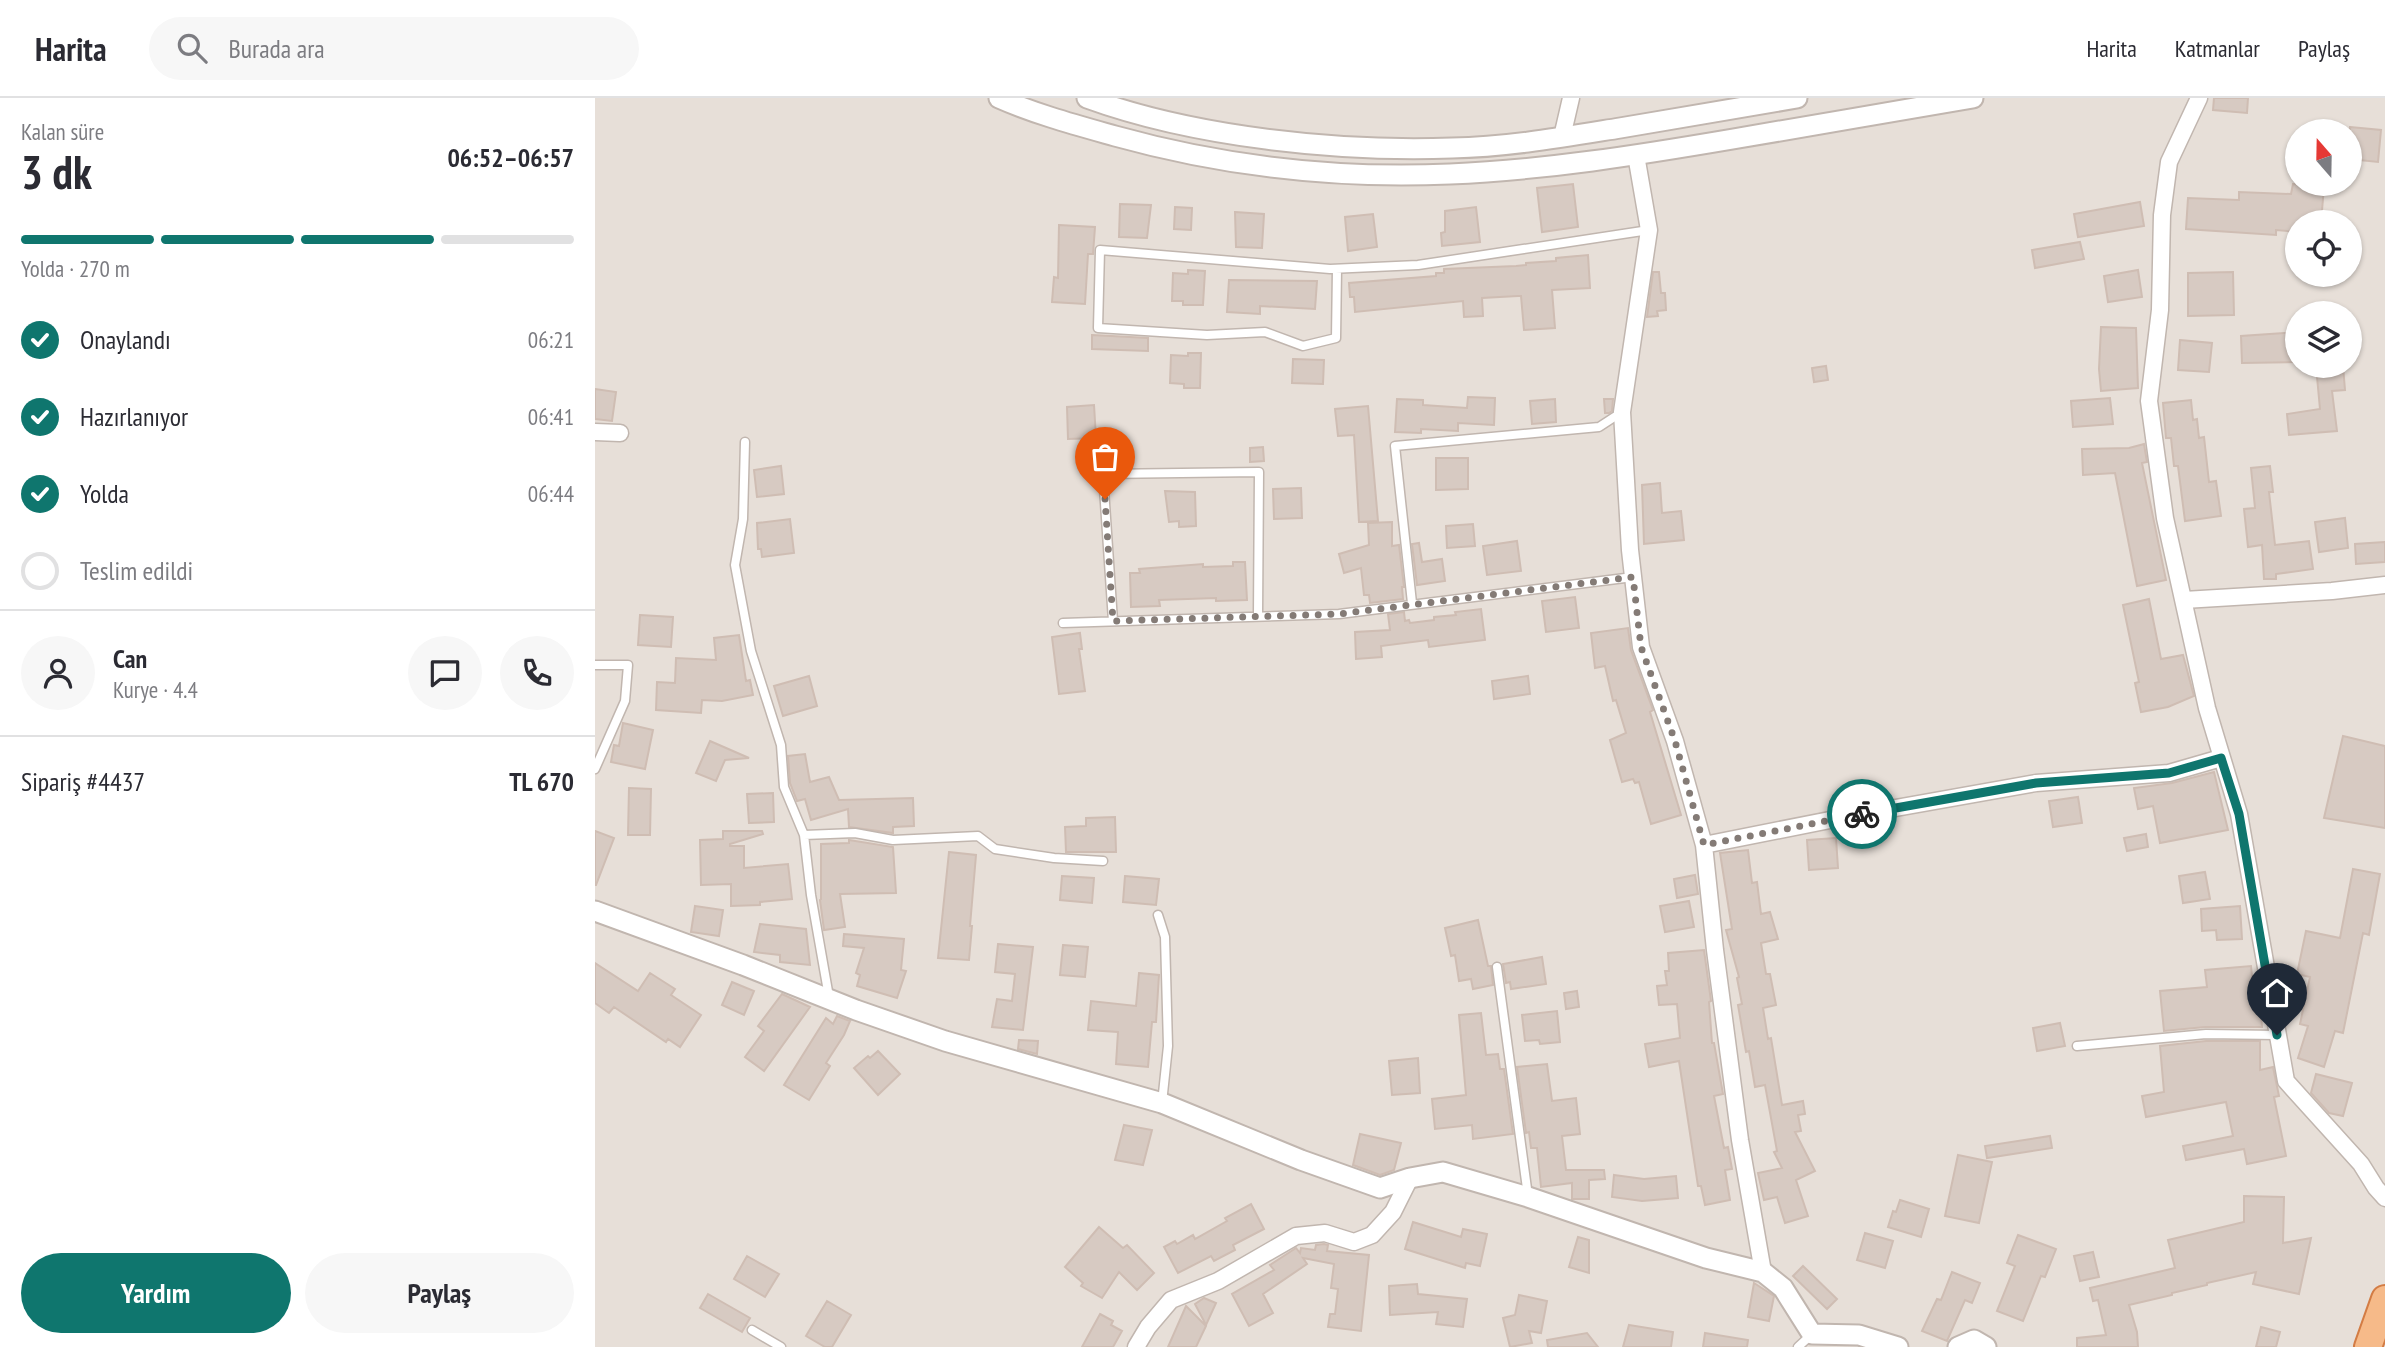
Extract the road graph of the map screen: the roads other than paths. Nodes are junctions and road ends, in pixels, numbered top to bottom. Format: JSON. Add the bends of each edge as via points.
{"nodes":[{"id":1,"x":999,"y":98,"type":"edge"},
{"id":2,"x":1087,"y":98,"type":"edge"},
{"id":3,"x":1571,"y":98,"type":"edge"},
{"id":4,"x":1797,"y":98,"type":"edge"},
{"id":5,"x":1973,"y":98,"type":"edge"},
{"id":6,"x":2199,"y":98,"type":"edge"},
{"id":7,"x":1562,"y":137,"type":"junction"},
{"id":8,"x":1636,"y":155,"type":"junction"},
{"id":9,"x":1649,"y":230,"type":"junction"},
{"id":10,"x":1337,"y":269,"type":"junction"},
{"id":11,"x":1622,"y":411,"type":"junction"},
{"id":12,"x":595,"y":432,"type":"edge"},
{"id":13,"x":620,"y":433,"type":"dead end"},
{"id":14,"x":745,"y":442,"type":"dead end"},
{"id":15,"x":1633,"y":577,"type":"junction"},
{"id":16,"x":2385,"y":586,"type":"edge"},
{"id":17,"x":2184,"y":600,"type":"junction"},
{"id":18,"x":1412,"y":603,"type":"junction"},
{"id":19,"x":1258,"y":615,"type":"junction"},
{"id":20,"x":1113,"y":621,"type":"junction"},
{"id":21,"x":1063,"y":623,"type":"dead end"},
{"id":22,"x":595,"y":665,"type":"edge"},
{"id":23,"x":2221,"y":758,"type":"junction"},
{"id":24,"x":595,"y":769,"type":"edge"},
{"id":25,"x":804,"y":835,"type":"junction"},
{"id":26,"x":1704,"y":845,"type":"junction"},
{"id":27,"x":1103,"y":862,"type":"dead end"},
{"id":28,"x":595,"y":911,"type":"edge"},
{"id":29,"x":1158,"y":915,"type":"dead end"},
{"id":30,"x":1497,"y":967,"type":"dead end"},
{"id":31,"x":829,"y":999,"type":"junction"},
{"id":32,"x":2277,"y":1035,"type":"junction"},
{"id":33,"x":2077,"y":1046,"type":"dead end"},
{"id":34,"x":1162,"y":1103,"type":"junction"},
{"id":35,"x":1410,"y":1178,"type":"junction"},
{"id":36,"x":1528,"y":1196,"type":"junction"},
{"id":37,"x":2385,"y":1198,"type":"edge"},
{"id":38,"x":1763,"y":1272,"type":"junction"},
{"id":39,"x":2385,"y":1299,"type":"edge"},
{"id":40,"x":752,"y":1330,"type":"dead end"},
{"id":41,"x":1805,"y":1340,"type":"edge"},
{"id":42,"x":781,"y":1347,"type":"edge"},
{"id":43,"x":1136,"y":1347,"type":"edge"},
{"id":44,"x":1898,"y":1347,"type":"edge"},
{"id":45,"x":1958,"y":1347,"type":"edge"},
{"id":46,"x":1986,"y":1347,"type":"edge"},
{"id":47,"x":2368,"y":1347,"type":"edge"}],
"edges":[{"from":1,"to":8,"type":"street","via":[[1149,145],[1299,170],[1448,174]]},
{"from":2,"to":7,"type":"street","via":[[1230,134],[1303,142],[1453,148]]},
{"from":3,"to":7,"type":"street"},
{"from":4,"to":7,"type":"street"},
{"from":5,"to":8,"type":"street"},
{"from":6,"to":17,"type":"street","via":[[2169,162],[2149,401],[2165,518]]},
{"from":8,"to":9,"type":"street"},
{"from":9,"to":10,"type":"lane","via":[[1418,265]]},
{"from":9,"to":11,"type":"street"},
{"from":10,"to":10,"type":"lane","via":[[1100,250],[1098,328],[1207,335],[1265,332],[1303,346],[1336,338]]},
{"from":11,"to":15,"type":"street"},
{"from":11,"to":18,"type":"lane","via":[[1599,427],[1395,446]]},
{"from":12,"to":13,"type":"street"},
{"from":14,"to":25,"type":"lane","via":[[743,519],[735,565],[751,651],[781,745],[784,787]]},
{"from":15,"to":18,"type":"lane"},
{"from":15,"to":26,"type":"street","via":[[1641,647],[1675,741]]},
{"from":16,"to":17,"type":"street"},
{"from":17,"to":23,"type":"street"},
{"from":18,"to":19,"type":"lane","via":[[1339,614]]},
{"from":19,"to":20,"type":"lane"},
{"from":19,"to":20,"type":"lane","via":[[1259,472],[1103,474]]},
{"from":20,"to":21,"type":"lane"},
{"from":22,"to":24,"type":"lane","via":[[628,665],[625,701]]},
{"from":23,"to":26,"type":"street","via":[[2169,773],[2036,783]]},
{"from":23,"to":32,"type":"street","via":[[2239,814]]},
{"from":25,"to":27,"type":"lane","via":[[855,833],[893,840],[978,836],[995,849]]},
{"from":25,"to":31,"type":"lane"},
{"from":26,"to":38,"type":"street","via":[[1738,1127]]},
{"from":28,"to":31,"type":"street"},
{"from":29,"to":34,"type":"lane","via":[[1165,937],[1168,1046]]},
{"from":30,"to":36,"type":"lane"},
{"from":31,"to":34,"type":"street","via":[[945,1041]]},
{"from":32,"to":33,"type":"lane","via":[[2206,1034]]},
{"from":32,"to":37,"type":"street","via":[[2286,1080]]},
{"from":34,"to":35,"type":"street","via":[[1380,1188]]},
{"from":35,"to":36,"type":"street","via":[[1443,1172]]},
{"from":35,"to":43,"type":"street","via":[[1394,1212],[1372,1235],[1354,1242],[1325,1233],[1296,1236],[1218,1281],[1171,1300]]},
{"from":36,"to":38,"type":"street","via":[[1706,1258]]},
{"from":38,"to":41,"type":"street","via":[[1783,1287]]},
{"from":39,"to":47,"type":"highway"},
{"from":40,"to":42,"type":"lane"},
{"from":41,"to":44,"type":"street","via":[[1859,1335]]},
{"from":45,"to":46,"type":"street","via":[[1974,1340]]}]}
